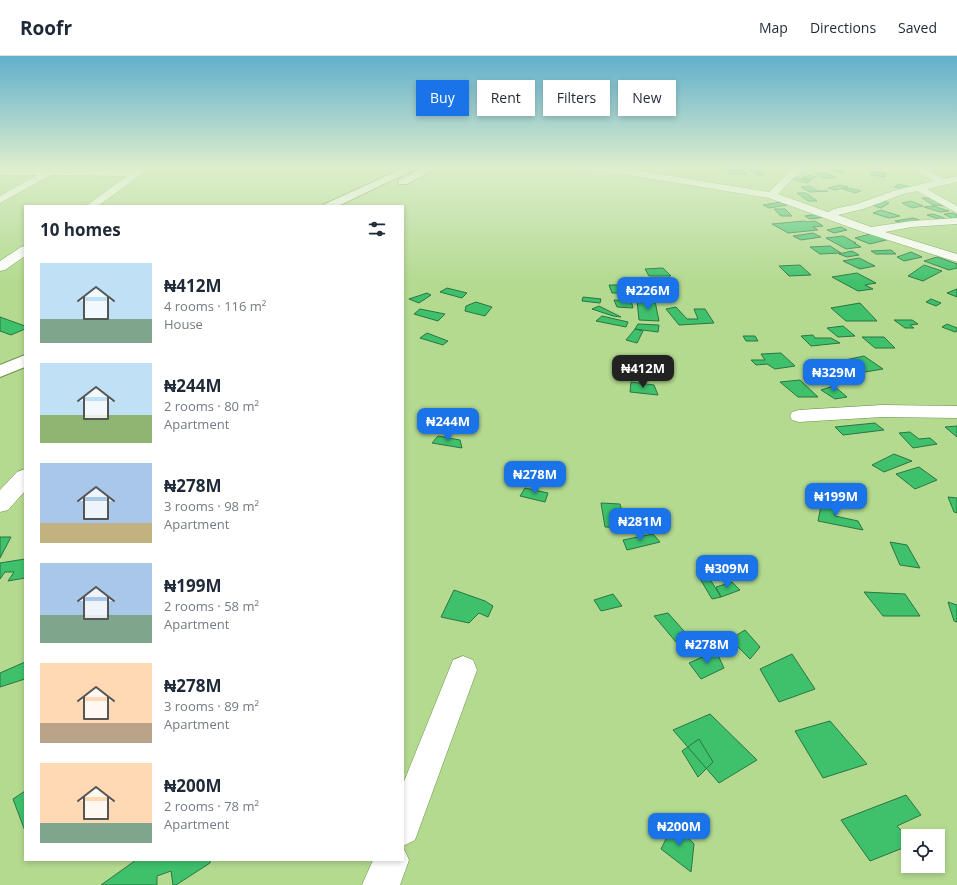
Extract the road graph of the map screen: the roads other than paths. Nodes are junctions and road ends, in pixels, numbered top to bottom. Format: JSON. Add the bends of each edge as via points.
{"nodes":[{"id":1,"x":800,"y":206,"type":"edge"},
{"id":2,"x":863,"y":206,"type":"edge"},
{"id":3,"x":828,"y":216,"type":"junction"},
{"id":4,"x":957,"y":221,"type":"edge"},
{"id":5,"x":867,"y":230,"type":"junction"},
{"id":6,"x":24,"y":251,"type":"edge"},
{"id":7,"x":957,"y":258,"type":"edge"},
{"id":8,"x":0,"y":267,"type":"edge"},
{"id":9,"x":24,"y":345,"type":"edge"},
{"id":10,"x":0,"y":357,"type":"edge"},
{"id":11,"x":24,"y":360,"type":"edge"},
{"id":12,"x":0,"y":372,"type":"edge"},
{"id":13,"x":957,"y":412,"type":"edge"},
{"id":14,"x":798,"y":416,"type":"dead end"},
{"id":15,"x":24,"y":477,"type":"edge"},
{"id":16,"x":0,"y":504,"type":"edge"},
{"id":17,"x":463,"y":670,"type":"dead end"},
{"id":18,"x":404,"y":825,"type":"edge"},
{"id":19,"x":391,"y":861,"type":"edge"},
{"id":20,"x":381,"y":885,"type":"edge"}],
"edges":[{"from":1,"to":3,"type":"street"},
{"from":2,"to":3,"type":"street"},
{"from":3,"to":5,"type":"street"},
{"from":4,"to":5,"type":"street"},
{"from":5,"to":7,"type":"street"},
{"from":6,"to":8,"type":"street"},
{"from":9,"to":10,"type":"highway"},
{"from":11,"to":12,"type":"highway"},
{"from":13,"to":14,"type":"street","via":[[882,411]]},
{"from":15,"to":16,"type":"street"},
{"from":17,"to":18,"type":"street"},
{"from":19,"to":20,"type":"street"}]}
